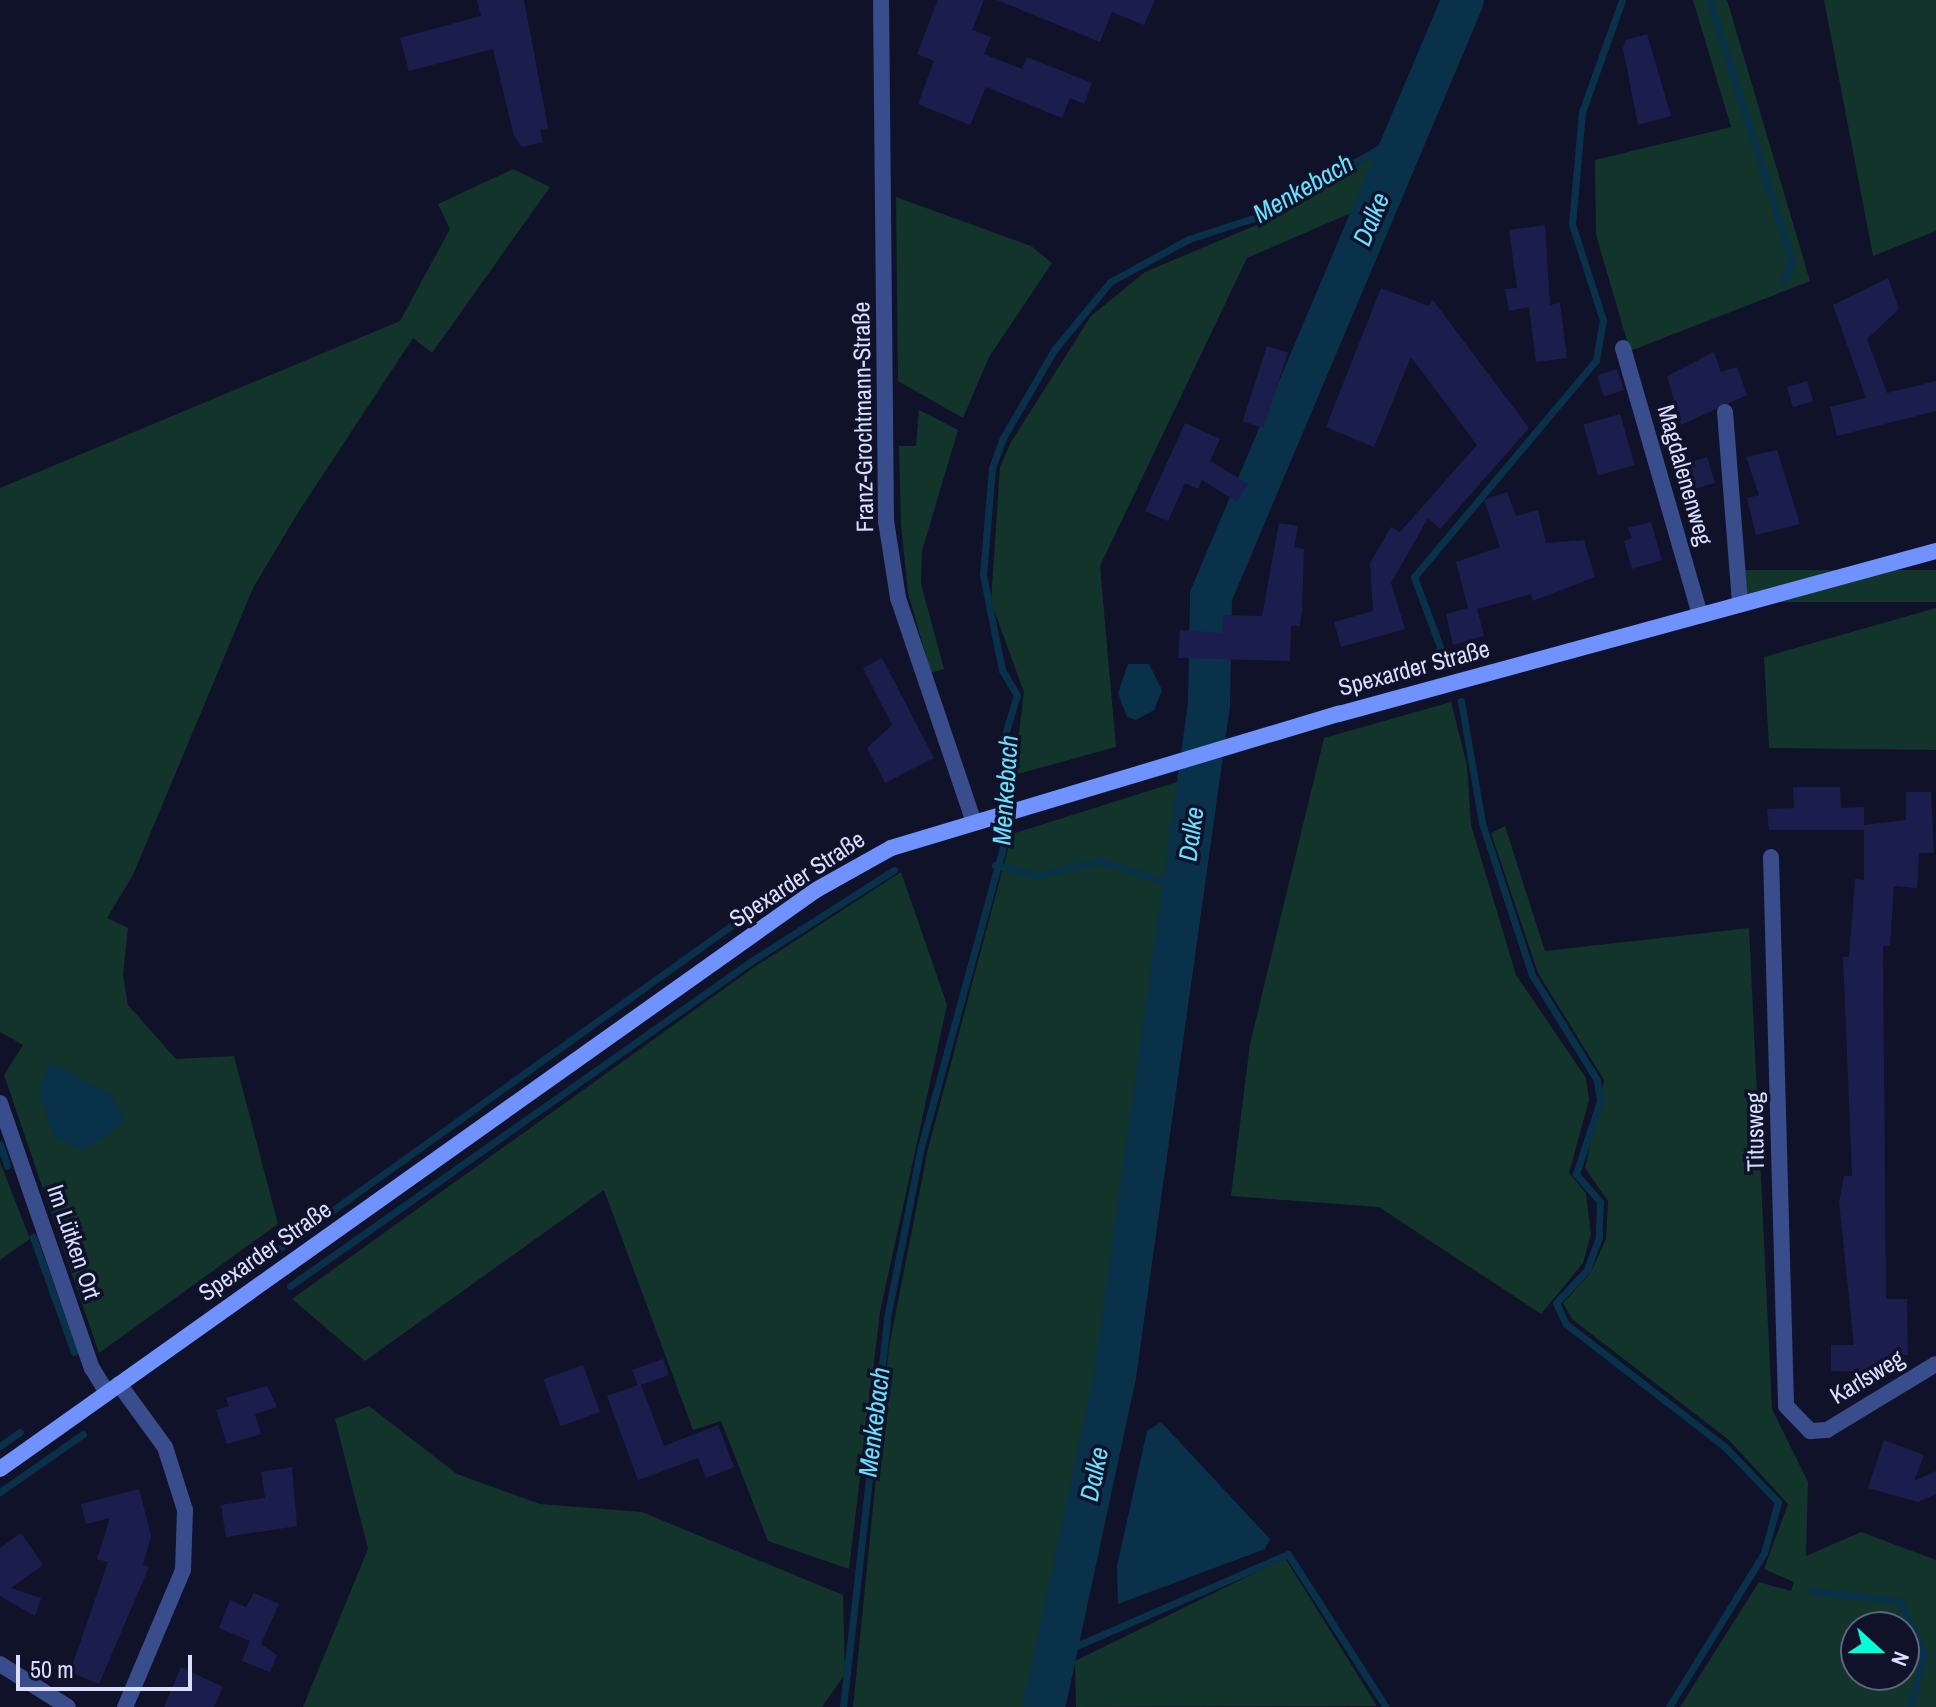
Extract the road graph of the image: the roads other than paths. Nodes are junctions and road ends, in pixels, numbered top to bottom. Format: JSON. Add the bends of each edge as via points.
{"nodes":[{"id":1,"x":881,"y":0,"type":"edge"},
{"id":2,"x":1623,"y":348,"type":"dead end"},
{"id":3,"x":1725,"y":412,"type":"dead end"},
{"id":4,"x":1936,"y":551,"type":"edge"},
{"id":5,"x":1740,"y":604,"type":"junction"},
{"id":6,"x":1700,"y":615,"type":"junction"},
{"id":7,"x":978,"y":817,"type":"junction"},
{"id":8,"x":1771,"y":857,"type":"dead end"},
{"id":9,"x":0,"y":1103,"type":"edge"},
{"id":10,"x":1936,"y":1364,"type":"edge"},
{"id":11,"x":113,"y":1388,"type":"junction"},
{"id":12,"x":1786,"y":1406,"type":"joint"},
{"id":13,"x":0,"y":1469,"type":"edge"},
{"id":14,"x":0,"y":1664,"type":"edge"},
{"id":15,"x":68,"y":1707,"type":"edge"},
{"id":16,"x":125,"y":1707,"type":"edge"}],
"edges":[{"from":1,"to":7,"type":"street","name":"Franz-Grochtmann-Straße","via":[[886,521],[898,598]]},
{"from":2,"to":6,"type":"street","name":"Magdalenenweg"},
{"from":3,"to":5,"type":"street"},
{"from":4,"to":5,"type":"main road","name":"Spexarder Straße"},
{"from":5,"to":6,"type":"main road","name":"Spexarder Straße"},
{"from":6,"to":7,"type":"main road","name":"Spexarder Straße"},
{"from":7,"to":11,"type":"main road","name":"Spexarder Straße","via":[[891,848],[816,890]]},
{"from":8,"to":12,"type":"street","name":"Titusweg"},
{"from":9,"to":11,"type":"street","name":"Im Lütken Ort","via":[[92,1368]]},
{"from":10,"to":12,"type":"street","name":"Karlsweg","via":[[1827,1430],[1810,1431]]},
{"from":11,"to":13,"type":"main road","name":"Spexarder Straße"},
{"from":11,"to":16,"type":"street","name":"Im Lütken Ort","via":[[165,1447],[185,1510],[183,1570]]},
{"from":14,"to":15,"type":"street"}]}
